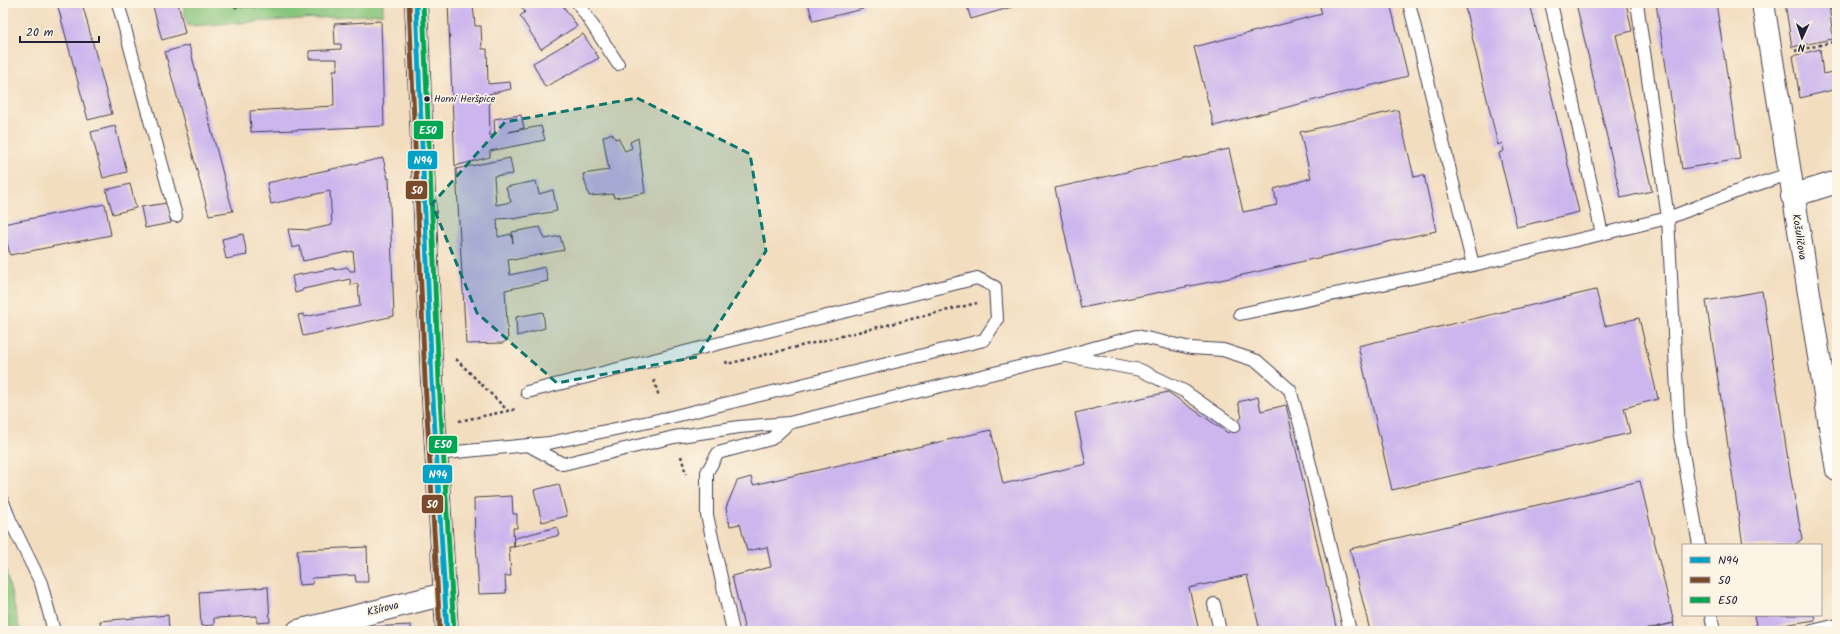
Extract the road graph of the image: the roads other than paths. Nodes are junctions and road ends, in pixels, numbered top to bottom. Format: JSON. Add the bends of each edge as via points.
{"nodes":[{"id":1,"x":118,"y":3,"type":"edge"},
{"id":2,"x":416,"y":3,"type":"edge"},
{"id":3,"x":578,"y":3,"type":"edge"},
{"id":4,"x":1409,"y":3,"type":"edge"},
{"id":5,"x":1551,"y":3,"type":"edge"},
{"id":6,"x":1638,"y":3,"type":"edge"},
{"id":7,"x":1763,"y":3,"type":"edge"},
{"id":8,"x":618,"y":64,"type":"dead end"},
{"id":9,"x":1789,"y":174,"type":"junction"},
{"id":10,"x":1837,"y":182,"type":"edge"},
{"id":11,"x":1792,"y":196,"type":"junction"},
{"id":12,"x":176,"y":216,"type":"dead end"},
{"id":13,"x":1668,"y":218,"type":"junction"},
{"id":14,"x":1602,"y":234,"type":"junction"},
{"id":15,"x":1473,"y":265,"type":"junction"},
{"id":16,"x":1240,"y":314,"type":"dead end"},
{"id":17,"x":1064,"y":356,"type":"junction"},
{"id":18,"x":527,"y":392,"type":"dead end"},
{"id":19,"x":789,"y":423,"type":"junction"},
{"id":20,"x":1234,"y":426,"type":"dead end"},
{"id":21,"x":528,"y":445,"type":"junction"},
{"id":22,"x":436,"y":454,"type":"junction"},
{"id":23,"x":1837,"y":470,"type":"edge"},
{"id":24,"x":3,"y":502,"type":"edge"},
{"id":25,"x":1699,"y":544,"type":"edge"},
{"id":26,"x":445,"y":594,"type":"junction"},
{"id":27,"x":1214,"y":604,"type":"dead end"},
{"id":28,"x":1711,"y":616,"type":"edge"},
{"id":29,"x":1837,"y":625,"type":"edge"},
{"id":30,"x":54,"y":631,"type":"edge"},
{"id":31,"x":298,"y":631,"type":"edge"},
{"id":32,"x":447,"y":631,"type":"edge"},
{"id":33,"x":733,"y":631,"type":"edge"},
{"id":34,"x":1220,"y":631,"type":"edge"},
{"id":35,"x":1350,"y":631,"type":"edge"},
{"id":36,"x":1714,"y":631,"type":"edge"},
{"id":37,"x":1812,"y":631,"type":"edge"}],
"edges":[{"from":1,"to":12,"type":"lane"},
{"from":2,"to":22,"type":"street"},
{"from":3,"to":8,"type":"lane"},
{"from":4,"to":15,"type":"lane"},
{"from":5,"to":14,"type":"lane"},
{"from":6,"to":13,"type":"lane"},
{"from":7,"to":9,"type":"street","name":"Košuličova"},
{"from":9,"to":11,"type":"street","name":"Košuličova"},
{"from":9,"to":13,"type":"lane"},
{"from":10,"to":11,"type":"street"},
{"from":11,"to":23,"type":"street","name":"Košuličova"},
{"from":13,"to":14,"type":"lane"},
{"from":13,"to":25,"type":"lane","via":[[1679,430]]},
{"from":14,"to":15,"type":"lane"},
{"from":15,"to":16,"type":"lane"},
{"from":17,"to":19,"type":"lane"},
{"from":17,"to":20,"type":"lane","via":[[1140,370],[1184,391]]},
{"from":17,"to":35,"type":"lane","via":[[1137,336],[1191,348],[1223,350],[1257,361],[1290,390]]},
{"from":18,"to":21,"type":"lane","via":[[977,278],[995,287],[997,320],[984,340],[667,418],[549,443]]},
{"from":19,"to":21,"type":"lane","via":[[739,427],[674,437],[563,464]]},
{"from":19,"to":33,"type":"lane","via":[[771,439],[718,453],[707,472],[707,515]]},
{"from":21,"to":22,"type":"lane"},
{"from":22,"to":26,"type":"street"},
{"from":24,"to":30,"type":"lane","via":[[41,583]]},
{"from":26,"to":31,"type":"street","name":"Kšírova"},
{"from":26,"to":32,"type":"street"},
{"from":27,"to":34,"type":"lane"},
{"from":28,"to":36,"type":"lane"},
{"from":29,"to":37,"type":"lane"}]}
